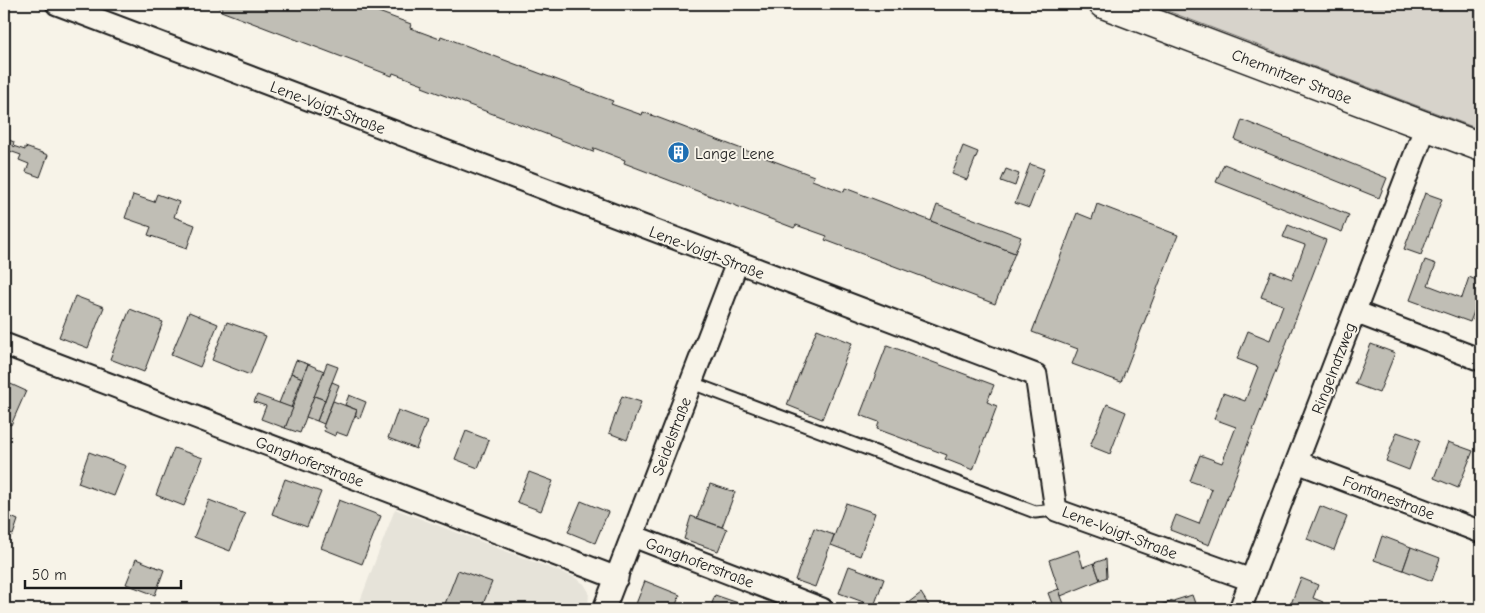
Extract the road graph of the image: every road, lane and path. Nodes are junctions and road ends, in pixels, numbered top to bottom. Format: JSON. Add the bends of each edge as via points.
{"nodes":[{"id":1,"x":57,"y":4,"type":"edge"},
{"id":2,"x":1103,"y":4,"type":"edge"},
{"id":3,"x":1426,"y":126,"type":"junction"},
{"id":4,"x":1481,"y":148,"type":"edge"},
{"id":5,"x":736,"y":263,"type":"junction"},
{"id":6,"x":1355,"y":312,"type":"junction"},
{"id":7,"x":4,"y":344,"type":"edge"},
{"id":8,"x":1481,"y":360,"type":"edge"},
{"id":9,"x":692,"y":382,"type":"junction"},
{"id":10,"x":1297,"y":462,"type":"junction"},
{"id":11,"x":1056,"y":510,"type":"junction"},
{"id":12,"x":1481,"y":532,"type":"edge"},
{"id":13,"x":633,"y":536,"type":"junction"},
{"id":14,"x":617,"y":578,"type":"junction"},
{"id":15,"x":1251,"y":580,"type":"junction"},
{"id":16,"x":604,"y":609,"type":"edge"},
{"id":17,"x":822,"y":609,"type":"edge"},
{"id":18,"x":1240,"y":609,"type":"edge"}],
"edges":[{"from":1,"to":5,"type":"street","name":"Lene-Voigt-Straße"},
{"from":2,"to":3,"type":"main road","name":"Chemnitzer Straße"},
{"from":3,"to":4,"type":"main road","name":"Chemnitzer Straße"},
{"from":3,"to":6,"type":"street","name":"Ringelnatzweg"},
{"from":5,"to":9,"type":"street","name":"Seidelstraße"},
{"from":5,"to":11,"type":"street","name":"Lene-Voigt-Straße","via":[[1036,375]]},
{"from":6,"to":8,"type":"street"},
{"from":6,"to":10,"type":"street","name":"Ringelnatzweg"},
{"from":7,"to":14,"type":"street","name":"Ganghoferstraße"},
{"from":9,"to":11,"type":"lane","via":[[1035,512]]},
{"from":9,"to":13,"type":"street","name":"Seidelstraße"},
{"from":10,"to":12,"type":"street","name":"Fontanestraße"},
{"from":10,"to":15,"type":"street","name":"Ringelnatzweg"},
{"from":11,"to":15,"type":"street","name":"Lene-Voigt-Straße"},
{"from":13,"to":14,"type":"street","name":"Seidelstraße"},
{"from":13,"to":17,"type":"street","name":"Ganghoferstraße"},
{"from":14,"to":16,"type":"street","name":"Seidelstraße"},
{"from":15,"to":18,"type":"street","name":"Ringelnatzweg"}]}
